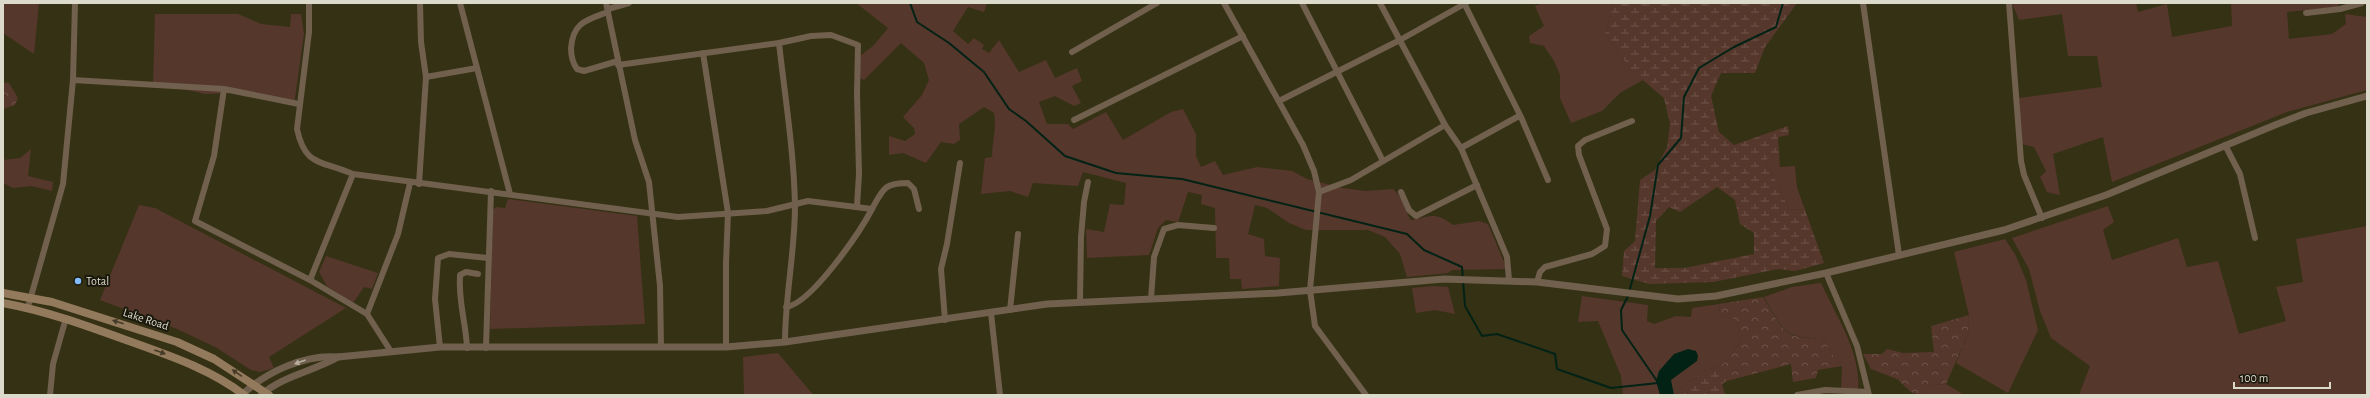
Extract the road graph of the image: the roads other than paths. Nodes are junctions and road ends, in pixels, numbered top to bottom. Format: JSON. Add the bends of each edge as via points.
{"nodes":[{"id":1,"x":75,"y":3,"type":"edge"},
{"id":2,"x":309,"y":3,"type":"edge"},
{"id":3,"x":420,"y":3,"type":"edge"},
{"id":4,"x":460,"y":3,"type":"edge"},
{"id":5,"x":629,"y":3,"type":"edge"},
{"id":6,"x":1157,"y":3,"type":"edge"},
{"id":7,"x":1224,"y":3,"type":"edge"},
{"id":8,"x":1302,"y":3,"type":"edge"},
{"id":9,"x":1380,"y":3,"type":"edge"},
{"id":10,"x":1465,"y":3,"type":"edge"},
{"id":11,"x":1863,"y":3,"type":"edge"},
{"id":12,"x":2009,"y":3,"type":"edge"},
{"id":13,"x":2362,"y":3,"type":"edge"},
{"id":14,"x":607,"y":8,"type":"edge"},
{"id":15,"x":2306,"y":13,"type":"dead end"},
{"id":16,"x":1243,"y":36,"type":"junction"},
{"id":17,"x":1400,"y":40,"type":"junction"},
{"id":18,"x":779,"y":43,"type":"junction"},
{"id":19,"x":1072,"y":52,"type":"dead end"},
{"id":20,"x":703,"y":53,"type":"junction"},
{"id":21,"x":618,"y":63,"type":"junction"},
{"id":22,"x":477,"y":68,"type":"junction"},
{"id":23,"x":1338,"y":71,"type":"junction"},
{"id":24,"x":426,"y":77,"type":"junction"},
{"id":25,"x":73,"y":80,"type":"junction"},
{"id":26,"x":224,"y":89,"type":"junction"},
{"id":27,"x":2367,"y":96,"type":"edge"},
{"id":28,"x":1279,"y":101,"type":"junction"},
{"id":29,"x":299,"y":104,"type":"junction"},
{"id":30,"x":1519,"y":116,"type":"junction"},
{"id":31,"x":1074,"y":120,"type":"dead end"},
{"id":32,"x":1632,"y":121,"type":"dead end"},
{"id":33,"x":1445,"y":125,"type":"junction"},
{"id":34,"x":2225,"y":145,"type":"junction"},
{"id":35,"x":1461,"y":148,"type":"junction"},
{"id":36,"x":1383,"y":161,"type":"junction"},
{"id":37,"x":960,"y":163,"type":"dead end"},
{"id":38,"x":353,"y":174,"type":"junction"},
{"id":39,"x":1548,"y":180,"type":"dead end"},
{"id":40,"x":1088,"y":182,"type":"dead end"},
{"id":41,"x":410,"y":183,"type":"junction"},
{"id":42,"x":419,"y":184,"type":"junction"},
{"id":43,"x":1477,"y":185,"type":"junction"},
{"id":44,"x":491,"y":191,"type":"junction"},
{"id":45,"x":1319,"y":192,"type":"junction"},
{"id":46,"x":1401,"y":192,"type":"dead end"},
{"id":47,"x":510,"y":194,"type":"junction"},
{"id":48,"x":795,"y":205,"type":"junction"},
{"id":49,"x":857,"y":206,"type":"junction"},
{"id":50,"x":872,"y":209,"type":"junction"},
{"id":51,"x":919,"y":209,"type":"dead end"},
{"id":52,"x":728,"y":213,"type":"junction"},
{"id":53,"x":653,"y":214,"type":"junction"},
{"id":54,"x":2042,"y":218,"type":"junction"},
{"id":55,"x":1214,"y":228,"type":"dead end"},
{"id":56,"x":1018,"y":234,"type":"dead end"},
{"id":57,"x":2255,"y":238,"type":"dead end"},
{"id":58,"x":1899,"y":255,"type":"junction"},
{"id":59,"x":488,"y":258,"type":"junction"},
{"id":60,"x":1826,"y":273,"type":"junction"},
{"id":61,"x":478,"y":274,"type":"dead end"},
{"id":62,"x":310,"y":280,"type":"junction"},
{"id":63,"x":1509,"y":280,"type":"junction"},
{"id":64,"x":1537,"y":282,"type":"junction"},
{"id":65,"x":1310,"y":290,"type":"junction"},
{"id":66,"x":3,"y":293,"type":"edge"},
{"id":67,"x":31,"y":297,"type":"junction"},
{"id":68,"x":1151,"y":300,"type":"junction"},
{"id":69,"x":1080,"y":302,"type":"junction"},
{"id":70,"x":3,"y":303,"type":"edge"},
{"id":71,"x":786,"y":307,"type":"junction"},
{"id":72,"x":28,"y":308,"type":"junction"},
{"id":73,"x":1010,"y":310,"type":"junction"},
{"id":74,"x":990,"y":313,"type":"junction"},
{"id":75,"x":367,"y":314,"type":"junction"},
{"id":76,"x":66,"y":318,"type":"junction"},
{"id":77,"x":945,"y":320,"type":"junction"},
{"id":78,"x":785,"y":342,"type":"junction"},
{"id":79,"x":440,"y":347,"type":"junction"},
{"id":80,"x":661,"y":347,"type":"junction"},
{"id":81,"x":726,"y":347,"type":"junction"},
{"id":82,"x":467,"y":348,"type":"junction"},
{"id":83,"x":486,"y":348,"type":"junction"},
{"id":84,"x":390,"y":350,"type":"junction"},
{"id":85,"x":338,"y":356,"type":"junction"},
{"id":86,"x":253,"y":384,"type":"junction"},
{"id":87,"x":265,"y":394,"type":"edge"},
{"id":88,"x":1868,"y":394,"type":"edge"},
{"id":89,"x":50,"y":395,"type":"edge"},
{"id":90,"x":243,"y":395,"type":"edge"},
{"id":91,"x":1000,"y":395,"type":"edge"},
{"id":92,"x":1366,"y":395,"type":"edge"},
{"id":93,"x":1797,"y":395,"type":"edge"}],
"edges":[{"from":1,"to":25,"type":"street"},
{"from":2,"to":29,"type":"street","via":[[309,32]]},
{"from":3,"to":24,"type":"street","via":[[421,42]]},
{"from":4,"to":22,"type":"street"},
{"from":5,"to":14,"type":"street"},
{"from":6,"to":19,"type":"street"},
{"from":7,"to":16,"type":"street"},
{"from":8,"to":23,"type":"street"},
{"from":9,"to":17,"type":"street"},
{"from":10,"to":17,"type":"street"},
{"from":10,"to":30,"type":"street"},
{"from":11,"to":58,"type":"street"},
{"from":12,"to":54,"type":"street","via":[[2021,161],[2024,175]]},
{"from":13,"to":15,"type":"street","via":[[2340,9]]},
{"from":14,"to":21,"type":"street"},
{"from":14,"to":21,"type":"street","via":[[576,28],[572,36],[571,54],[577,69],[584,71]]},
{"from":16,"to":28,"type":"street"},
{"from":16,"to":31,"type":"street"},
{"from":17,"to":23,"type":"street"},
{"from":17,"to":33,"type":"street"},
{"from":18,"to":20,"type":"street"},
{"from":18,"to":48,"type":"street"},
{"from":18,"to":49,"type":"street","via":[[811,36],[831,35],[858,45]]},
{"from":20,"to":21,"type":"street"},
{"from":20,"to":52,"type":"street"},
{"from":21,"to":53,"type":"street","via":[[635,140],[649,182]]},
{"from":22,"to":24,"type":"street"},
{"from":22,"to":47,"type":"street"},
{"from":23,"to":28,"type":"street"},
{"from":23,"to":36,"type":"street"},
{"from":24,"to":42,"type":"street"},
{"from":25,"to":26,"type":"street"},
{"from":25,"to":67,"type":"street","via":[[62,184]]},
{"from":26,"to":29,"type":"street"},
{"from":26,"to":62,"type":"street","via":[[214,156],[195,221]]},
{"from":27,"to":34,"type":"street","via":[[2306,113]]},
{"from":28,"to":45,"type":"street","via":[[1303,145],[1314,171]]},
{"from":29,"to":38,"type":"street","via":[[297,129],[303,152],[310,158]]},
{"from":30,"to":35,"type":"street"},
{"from":30,"to":39,"type":"street"},
{"from":32,"to":64,"type":"street","via":[[1585,140],[1578,146],[1579,155],[1607,229],[1605,246],[1592,254],[1543,268]]},
{"from":33,"to":35,"type":"street"},
{"from":33,"to":36,"type":"street"},
{"from":34,"to":54,"type":"street","via":[[2106,196]]},
{"from":34,"to":57,"type":"street","via":[[2240,174]]},
{"from":35,"to":43,"type":"street"},
{"from":36,"to":45,"type":"street","via":[[1351,180]]},
{"from":37,"to":77,"type":"street","via":[[941,269]]},
{"from":38,"to":41,"type":"street"},
{"from":38,"to":62,"type":"street"},
{"from":40,"to":69,"type":"street","via":[[1081,237]]},
{"from":41,"to":42,"type":"street"},
{"from":41,"to":75,"type":"street","via":[[398,234]]},
{"from":42,"to":44,"type":"street"},
{"from":43,"to":46,"type":"street","via":[[1416,216],[1411,214]]},
{"from":43,"to":63,"type":"street","via":[[1507,257]]},
{"from":44,"to":47,"type":"street"},
{"from":44,"to":59,"type":"street"},
{"from":45,"to":65,"type":"street"},
{"from":47,"to":53,"type":"street"},
{"from":48,"to":49,"type":"street","via":[[808,201]]},
{"from":48,"to":52,"type":"street","via":[[767,211]]},
{"from":48,"to":71,"type":"street"},
{"from":49,"to":50,"type":"street"},
{"from":50,"to":51,"type":"street","via":[[886,186],[901,183],[908,183],[914,189]]},
{"from":50,"to":71,"type":"street","via":[[841,259],[797,303]]},
{"from":52,"to":53,"type":"street","via":[[678,218]]},
{"from":52,"to":81,"type":"street"},
{"from":53,"to":80,"type":"street","via":[[660,286]]},
{"from":54,"to":58,"type":"street","via":[[2004,230]]},
{"from":55,"to":68,"type":"street","via":[[1178,225],[1164,229],[1154,257]]},
{"from":56,"to":73,"type":"street"},
{"from":58,"to":60,"type":"street"},
{"from":59,"to":79,"type":"street","via":[[449,254],[438,258],[434,299]]},
{"from":59,"to":83,"type":"street"},
{"from":60,"to":64,"type":"street","via":[[1716,296],[1678,299]]},
{"from":60,"to":88,"type":"street","via":[[1857,346]]},
{"from":61,"to":82,"type":"street","via":[[466,272],[460,275],[460,307],[466,328]]},
{"from":62,"to":75,"type":"street"},
{"from":63,"to":64,"type":"street"},
{"from":63,"to":65,"type":"street","via":[[1444,279]]},
{"from":65,"to":68,"type":"street"},
{"from":65,"to":92,"type":"street","via":[[1316,328]]},
{"from":66,"to":67,"type":"main road","name":"Lake Road"},
{"from":67,"to":72,"type":"street"},
{"from":86,"to":67,"type":"main road","name":"Lake Road","one_way":true,"via":[[214,359],[177,342]]},
{"from":68,"to":69,"type":"street"},
{"from":69,"to":73,"type":"street"},
{"from":70,"to":72,"type":"main road"},
{"from":71,"to":78,"type":"street"},
{"from":72,"to":76,"type":"main road"},
{"from":73,"to":74,"type":"street"},
{"from":74,"to":77,"type":"street"},
{"from":74,"to":91,"type":"street"},
{"from":75,"to":84,"type":"street"},
{"from":76,"to":89,"type":"street","via":[[53,364]]},
{"from":76,"to":90,"type":"main road","one_way":true,"via":[[176,357],[230,384]]},
{"from":77,"to":78,"type":"street"},
{"from":78,"to":81,"type":"street"},
{"from":79,"to":82,"type":"street"},
{"from":79,"to":84,"type":"street"},
{"from":80,"to":81,"type":"street"},
{"from":80,"to":83,"type":"street"},
{"from":82,"to":83,"type":"street"},
{"from":84,"to":85,"type":"street"},
{"from":85,"to":86,"type":"street","one_way":true,"via":[[321,355],[300,361]]},
{"from":85,"to":87,"type":"street"},
{"from":86,"to":87,"type":"main road","name":"Lake Road"},
{"from":86,"to":90,"type":"street"},
{"from":88,"to":93,"type":"street","via":[[1825,390]]}]}
